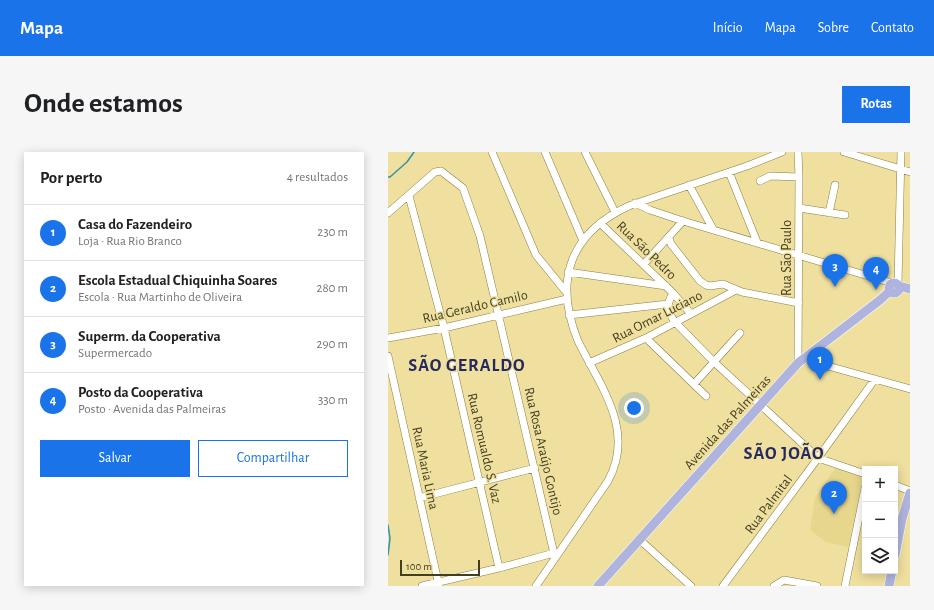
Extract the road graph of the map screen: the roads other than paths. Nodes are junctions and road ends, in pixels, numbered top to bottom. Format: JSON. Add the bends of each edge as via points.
{"nodes":[{"id":1,"x":492,"y":152,"type":"edge"},
{"id":2,"x":545,"y":152,"type":"edge"},
{"id":3,"x":584,"y":152,"type":"edge"},
{"id":4,"x":782,"y":152,"type":"edge"},
{"id":5,"x":798,"y":152,"type":"edge"},
{"id":6,"x":844,"y":152,"type":"edge"},
{"id":7,"x":901,"y":152,"type":"edge"},
{"id":8,"x":900,"y":169,"type":"junction"},
{"id":9,"x":729,"y":172,"type":"junction"},
{"id":10,"x":910,"y":172,"type":"edge"},
{"id":11,"x":799,"y":177,"type":"junction"},
{"id":12,"x":760,"y":180,"type":"dead end"},
{"id":13,"x":688,"y":185,"type":"junction"},
{"id":14,"x":835,"y":185,"type":"dead end"},
{"id":15,"x":409,"y":196,"type":"junction"},
{"id":16,"x":635,"y":203,"type":"junction"},
{"id":17,"x":799,"y":208,"type":"junction"},
{"id":18,"x":615,"y":212,"type":"junction"},
{"id":19,"x":388,"y":213,"type":"edge"},
{"id":20,"x":829,"y":213,"type":"junction"},
{"id":21,"x":845,"y":215,"type":"dead end"},
{"id":22,"x":683,"y":220,"type":"junction"},
{"id":23,"x":600,"y":223,"type":"junction"},
{"id":24,"x":713,"y":229,"type":"junction"},
{"id":25,"x":669,"y":238,"type":"junction"},
{"id":26,"x":583,"y":241,"type":"junction"},
{"id":27,"x":757,"y":242,"type":"junction"},
{"id":28,"x":799,"y":255,"type":"junction"},
{"id":29,"x":644,"y":264,"type":"junction"},
{"id":30,"x":568,"y":272,"type":"junction"},
{"id":31,"x":666,"y":286,"type":"junction"},
{"id":32,"x":897,"y":288,"type":"edge"},
{"id":33,"x":736,"y":290,"type":"junction"},
{"id":34,"x":673,"y":293,"type":"junction"},
{"id":35,"x":567,"y":296,"type":"junction"},
{"id":36,"x":798,"y":303,"type":"junction"},
{"id":37,"x":668,"y":304,"type":"junction"},
{"id":38,"x":499,"y":314,"type":"junction"},
{"id":39,"x":691,"y":314,"type":"junction"},
{"id":40,"x":569,"y":315,"type":"junction"},
{"id":41,"x":674,"y":322,"type":"junction"},
{"id":42,"x":444,"y":328,"type":"junction"},
{"id":43,"x":740,"y":333,"type":"dead end"},
{"id":44,"x":388,"y":338,"type":"edge"},
{"id":45,"x":646,"y":338,"type":"junction"},
{"id":46,"x":388,"y":356,"type":"edge"},
{"id":47,"x":810,"y":361,"type":"junction"},
{"id":48,"x":713,"y":362,"type":"junction"},
{"id":49,"x":589,"y":363,"type":"junction"},
{"id":50,"x":798,"y":363,"type":"junction"},
{"id":51,"x":875,"y":379,"type":"junction"},
{"id":52,"x":694,"y":384,"type":"junction"},
{"id":53,"x":910,"y":389,"type":"edge"},
{"id":54,"x":706,"y":396,"type":"dead end"},
{"id":55,"x":763,"y":407,"type":"junction"},
{"id":56,"x":818,"y":458,"type":"junction"},
{"id":57,"x":535,"y":468,"type":"junction"},
{"id":58,"x":862,"y":473,"type":"edge"},
{"id":59,"x":479,"y":482,"type":"junction"},
{"id":60,"x":898,"y":486,"type":"edge"},
{"id":61,"x":910,"y":492,"type":"edge"},
{"id":62,"x":419,"y":498,"type":"junction"},
{"id":63,"x":862,"y":502,"type":"edge"},
{"id":64,"x":898,"y":540,"type":"edge"},
{"id":65,"x":642,"y":541,"type":"junction"},
{"id":66,"x":554,"y":555,"type":"junction"},
{"id":67,"x":498,"y":568,"type":"junction"},
{"id":68,"x":891,"y":574,"type":"edge"},
{"id":69,"x":438,"y":584,"type":"edge"},
{"id":70,"x":422,"y":586,"type":"edge"},
{"id":71,"x":536,"y":586,"type":"edge"},
{"id":72,"x":598,"y":586,"type":"edge"},
{"id":73,"x":606,"y":586,"type":"edge"},
{"id":74,"x":691,"y":586,"type":"edge"},
{"id":75,"x":723,"y":586,"type":"edge"},
{"id":76,"x":774,"y":586,"type":"edge"},
{"id":77,"x":817,"y":586,"type":"edge"},
{"id":78,"x":845,"y":586,"type":"edge"},
{"id":79,"x":889,"y":586,"type":"edge"}],
"edges":[{"from":1,"to":35,"type":"street","via":[[536,255]]},
{"from":2,"to":26,"type":"street"},
{"from":3,"to":18,"type":"street"},
{"from":4,"to":9,"type":"street"},
{"from":5,"to":11,"type":"street","name":"Rua São Paulo"},
{"from":6,"to":8,"type":"street"},
{"from":7,"to":8,"type":"street"},
{"from":8,"to":10,"type":"street"},
{"from":8,"to":32,"type":"street"},
{"from":9,"to":13,"type":"street"},
{"from":9,"to":27,"type":"street"},
{"from":11,"to":12,"type":"street","via":[[770,176]]},
{"from":11,"to":17,"type":"street","name":"Rua São Paulo"},
{"from":13,"to":16,"type":"street"},
{"from":13,"to":24,"type":"street"},
{"from":14,"to":20,"type":"street"},
{"from":15,"to":19,"type":"street"},
{"from":15,"to":38,"type":"street","name":"Rua Rosa Araújo Gontijo","via":[[435,172],[441,171],[463,188],[480,236]]},
{"from":15,"to":42,"type":"street","name":"Rua Romualdo S. Vaz"},
{"from":16,"to":18,"type":"street"},
{"from":16,"to":22,"type":"street"},
{"from":17,"to":20,"type":"street"},
{"from":17,"to":28,"type":"street","name":"Rua São Paulo"},
{"from":18,"to":23,"type":"street"},
{"from":20,"to":21,"type":"street"},
{"from":22,"to":24,"type":"street"},
{"from":22,"to":25,"type":"street"},
{"from":23,"to":26,"type":"street"},
{"from":23,"to":29,"type":"street","name":"Rua São Pedro"},
{"from":24,"to":27,"type":"street"},
{"from":25,"to":29,"type":"street"},
{"from":25,"to":33,"type":"street","via":[[671,244],[703,283],[710,286],[724,284]]},
{"from":26,"to":30,"type":"street"},
{"from":27,"to":28,"type":"street"},
{"from":28,"to":32,"type":"street","via":[[875,278]]},
{"from":28,"to":36,"type":"street","name":"Rua São Paulo"},
{"from":29,"to":31,"type":"street","name":"Rua São Pedro"},
{"from":30,"to":31,"type":"street"},
{"from":30,"to":35,"type":"street"},
{"from":31,"to":34,"type":"street","name":"Rua São Pedro"},
{"from":32,"to":47,"type":"main road","name":"Avenida das Palmeiras"},
{"from":32,"to":50,"type":"main road","name":"Avenida das Palmeiras"},
{"from":33,"to":36,"type":"street"},
{"from":33,"to":39,"type":"street","name":"Rua Omar Luciano"},
{"from":34,"to":37,"type":"street"},
{"from":34,"to":39,"type":"street","name":"Rua São Pedro"},
{"from":35,"to":38,"type":"street","name":"Rua Geraldo Camilo"},
{"from":35,"to":40,"type":"street"},
{"from":36,"to":50,"type":"street","name":"Rua São Paulo"},
{"from":37,"to":40,"type":"street"},
{"from":37,"to":41,"type":"street"},
{"from":38,"to":42,"type":"street","name":"Rua Geraldo Camilo"},
{"from":38,"to":57,"type":"street","name":"Rua Rosa Araújo Gontijo"},
{"from":39,"to":41,"type":"street","name":"Rua Omar Luciano"},
{"from":40,"to":49,"type":"street"},
{"from":41,"to":45,"type":"street","name":"Rua Omar Luciano"},
{"from":41,"to":48,"type":"street"},
{"from":42,"to":44,"type":"street","name":"Rua Geraldo Camilo"},
{"from":42,"to":59,"type":"street","name":"Rua Romualdo S. Vaz"},
{"from":43,"to":48,"type":"street"},
{"from":45,"to":49,"type":"street","name":"Rua Omar Luciano"},
{"from":45,"to":52,"type":"street"},
{"from":46,"to":62,"type":"street","name":"Rua Maria Lima"},
{"from":47,"to":51,"type":"street"},
{"from":47,"to":55,"type":"main road","name":"Avenida das Palmeiras"},
{"from":48,"to":52,"type":"street"},
{"from":48,"to":55,"type":"street"},
{"from":49,"to":66,"type":"street","via":[[612,407],[618,435],[618,454],[608,481]]},
{"from":50,"to":55,"type":"main road","name":"Avenida das Palmeiras"},
{"from":51,"to":53,"type":"street"},
{"from":51,"to":56,"type":"street","name":"Rua Palmital"},
{"from":52,"to":54,"type":"street"},
{"from":55,"to":56,"type":"street"},
{"from":55,"to":65,"type":"main road","name":"Avenida das Palmeiras"},
{"from":56,"to":58,"type":"street"},
{"from":56,"to":75,"type":"street","name":"Rua Palmital"},
{"from":57,"to":59,"type":"street"},
{"from":57,"to":66,"type":"street","name":"Rua Rosa Araújo Gontijo"},
{"from":59,"to":62,"type":"street"},
{"from":59,"to":67,"type":"street","name":"Rua Romualdo S. Vaz"},
{"from":60,"to":61,"type":"street"},
{"from":61,"to":64,"type":"main road"},
{"from":62,"to":69,"type":"street","name":"Rua Maria Lima"},
{"from":63,"to":78,"type":"street"},
{"from":65,"to":72,"type":"main road","name":"Avenida das Palmeiras"},
{"from":65,"to":73,"type":"main road","name":"Avenida das Palmeiras"},
{"from":65,"to":74,"type":"street"},
{"from":66,"to":67,"type":"street"},
{"from":66,"to":71,"type":"street"},
{"from":67,"to":69,"type":"street"},
{"from":68,"to":79,"type":"main road"},
{"from":69,"to":70,"type":"street"},
{"from":76,"to":77,"type":"street","via":[[784,580]]}]}
